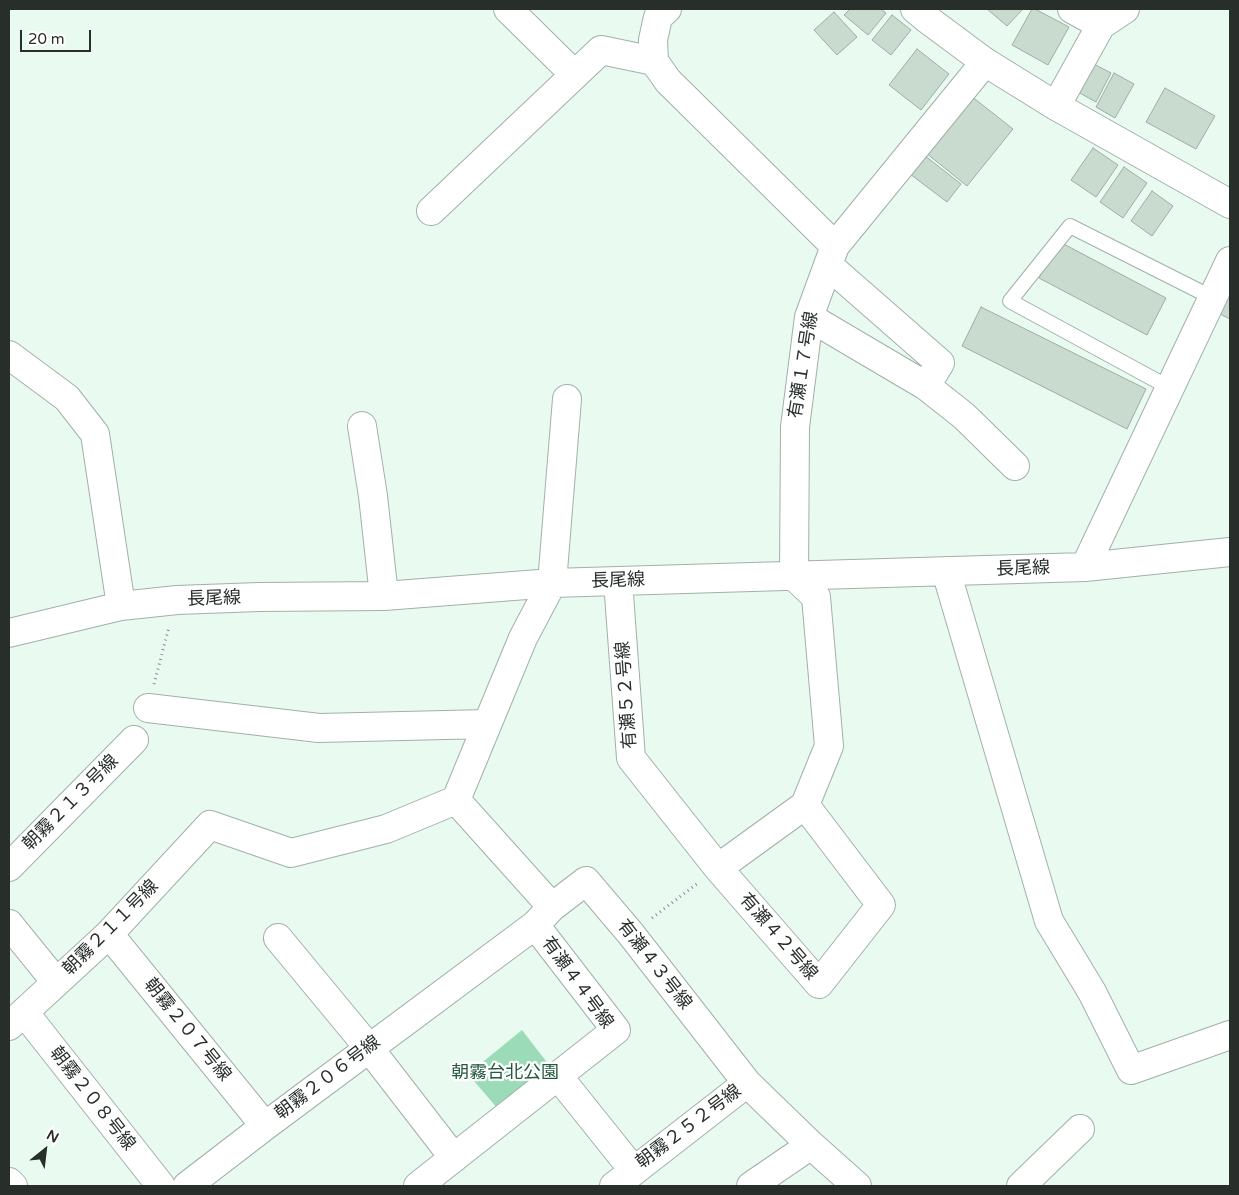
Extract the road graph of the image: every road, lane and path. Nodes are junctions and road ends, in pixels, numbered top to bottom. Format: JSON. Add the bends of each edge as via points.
{"nodes":[{"id":1,"x":508,"y":9,"type":"edge"},
{"id":2,"x":667,"y":9,"type":"edge"},
{"id":3,"x":915,"y":9,"type":"edge"},
{"id":4,"x":1072,"y":9,"type":"edge"},
{"id":5,"x":1125,"y":9,"type":"edge"},
{"id":6,"x":1101,"y":25,"type":"junction"},
{"id":7,"x":654,"y":61,"type":"junction"},
{"id":8,"x":986,"y":62,"type":"junction"},
{"id":9,"x":575,"y":75,"type":"junction"},
{"id":10,"x":1056,"y":106,"type":"junction"},
{"id":11,"x":1230,"y":200,"type":"edge"},
{"id":12,"x":431,"y":211,"type":"dead end"},
{"id":13,"x":832,"y":256,"type":"junction"},
{"id":14,"x":1230,"y":261,"type":"edge"},
{"id":15,"x":1213,"y":298,"type":"junction"},
{"id":16,"x":809,"y":317,"type":"junction"},
{"id":17,"x":9,"y":355,"type":"edge"},
{"id":18,"x":926,"y":386,"type":"junction"},
{"id":19,"x":1170,"y":388,"type":"junction"},
{"id":20,"x":567,"y":399,"type":"dead end"},
{"id":21,"x":362,"y":426,"type":"dead end"},
{"id":22,"x":1015,"y":466,"type":"dead end"},
{"id":23,"x":1230,"y":552,"type":"edge"},
{"id":24,"x":1085,"y":567,"type":"junction"},
{"id":25,"x":946,"y":571,"type":"junction"},
{"id":26,"x":794,"y":576,"type":"junction"},
{"id":27,"x":618,"y":581,"type":"junction"},
{"id":28,"x":552,"y":583,"type":"junction"},
{"id":29,"x":384,"y":596,"type":"junction"},
{"id":30,"x":177,"y":600,"type":"junction"},
{"id":31,"x":121,"y":606,"type":"junction"},
{"id":32,"x":9,"y":632,"type":"edge"},
{"id":33,"x":148,"y":708,"type":"joint"},
{"id":34,"x":487,"y":724,"type":"junction"},
{"id":35,"x":134,"y":740,"type":"dead end"},
{"id":36,"x":456,"y":800,"type":"junction"},
{"id":37,"x":805,"y":804,"type":"junction"},
{"id":38,"x":9,"y":867,"type":"edge"},
{"id":39,"x":718,"y":868,"type":"junction"},
{"id":40,"x":544,"y":916,"type":"junction"},
{"id":41,"x":9,"y":924,"type":"edge"},
{"id":42,"x":109,"y":934,"type":"junction"},
{"id":43,"x":631,"y":934,"type":"junction"},
{"id":44,"x":278,"y":938,"type":"dead end"},
{"id":45,"x":56,"y":982,"type":"junction"},
{"id":46,"x":16,"y":1019,"type":"edge"},
{"id":47,"x":1230,"y":1035,"type":"edge"},
{"id":48,"x":369,"y":1048,"type":"junction"},
{"id":49,"x":558,"y":1076,"type":"junction"},
{"id":50,"x":746,"y":1083,"type":"junction"},
{"id":51,"x":264,"y":1126,"type":"junction"},
{"id":52,"x":1080,"y":1129,"type":"dead end"},
{"id":53,"x":811,"y":1145,"type":"junction"},
{"id":54,"x":454,"y":1158,"type":"junction"},
{"id":55,"x":624,"y":1179,"type":"edge"},
{"id":56,"x":9,"y":1182,"type":"edge"},
{"id":57,"x":12,"y":1186,"type":"edge"},
{"id":58,"x":161,"y":1186,"type":"edge"},
{"id":59,"x":187,"y":1186,"type":"edge"},
{"id":60,"x":418,"y":1186,"type":"edge"},
{"id":61,"x":751,"y":1186,"type":"edge"},
{"id":62,"x":857,"y":1186,"type":"edge"},
{"id":63,"x":1021,"y":1186,"type":"edge"}],
"edges":[{"from":1,"to":9,"type":"street"},
{"from":2,"to":7,"type":"street","via":[[658,17],[653,40]]},
{"from":3,"to":8,"type":"street"},
{"from":4,"to":6,"type":"street"},
{"from":5,"to":6,"type":"street"},
{"from":6,"to":10,"type":"street"},
{"from":7,"to":9,"type":"street","via":[[601,50]]},
{"from":7,"to":13,"type":"street","via":[[668,81]]},
{"from":8,"to":10,"type":"street"},
{"from":8,"to":13,"type":"street","name":"有瀬１７号線"},
{"from":9,"to":12,"type":"street"},
{"from":10,"to":11,"type":"street"},
{"from":13,"to":16,"type":"street","name":"有瀬１７号線"},
{"from":13,"to":18,"type":"street","via":[[940,363]]},
{"from":14,"to":15,"type":"street"},
{"from":15,"to":19,"type":"street"},
{"from":15,"to":19,"type":"lane","via":[[1070,226],[1010,301]]},
{"from":16,"to":18,"type":"street"},
{"from":16,"to":26,"type":"street","name":"有瀬１７号線","via":[[795,427]]},
{"from":17,"to":31,"type":"street","via":[[67,398],[95,434]]},
{"from":18,"to":22,"type":"street","via":[[964,416]]},
{"from":19,"to":24,"type":"street"},
{"from":20,"to":28,"type":"street"},
{"from":21,"to":29,"type":"street"},
{"from":23,"to":24,"type":"street","name":"長尾線"},
{"from":24,"to":25,"type":"street","name":"長尾線"},
{"from":25,"to":26,"type":"street","name":"長尾線"},
{"from":25,"to":47,"type":"street","via":[[1049,921],[1092,992],[1131,1070]]},
{"from":26,"to":27,"type":"street","name":"長尾線"},
{"from":26,"to":37,"type":"street","via":[[816,598],[829,746]]},
{"from":27,"to":28,"type":"street","name":"長尾線"},
{"from":27,"to":39,"type":"street","name":"有瀬５２号線","via":[[631,758]]},
{"from":28,"to":29,"type":"street","name":"長尾線"},
{"from":28,"to":34,"type":"street","via":[[523,638]]},
{"from":29,"to":30,"type":"street","name":"長尾線"},
{"from":30,"to":31,"type":"street","name":"長尾線"},
{"from":30,"to":33,"type":"path"},
{"from":31,"to":32,"type":"street","name":"長尾線"},
{"from":33,"to":34,"type":"street","via":[[319,728]]},
{"from":34,"to":36,"type":"street"},
{"from":35,"to":38,"type":"street","name":"朝霧２１３号線"},
{"from":36,"to":40,"type":"street"},
{"from":36,"to":42,"type":"street","name":"朝霧２１１号線","via":[[386,830],[291,853],[210,825]]},
{"from":37,"to":39,"type":"street"},
{"from":37,"to":39,"type":"street","name":"有瀬４２号線","via":[[881,905],[819,984]]},
{"from":39,"to":43,"type":"path"},
{"from":40,"to":43,"type":"street","name":"有瀬４３号線","via":[[586,881]]},
{"from":40,"to":48,"type":"street","name":"朝霧２０６号線"},
{"from":40,"to":49,"type":"street","name":"有瀬４４号線","via":[[616,1030]]},
{"from":41,"to":45,"type":"street"},
{"from":42,"to":45,"type":"street","name":"朝霧２１１号線"},
{"from":42,"to":51,"type":"street","name":"朝霧２０７号線"},
{"from":43,"to":50,"type":"street","name":"有瀬４３号線"},
{"from":44,"to":48,"type":"street"},
{"from":45,"to":46,"type":"street","name":"朝霧２１１号線"},
{"from":46,"to":58,"type":"street","name":"朝霧２０８号線"},
{"from":48,"to":51,"type":"street","name":"朝霧２０６号線"},
{"from":48,"to":54,"type":"street"},
{"from":49,"to":54,"type":"street"},
{"from":49,"to":55,"type":"street","name":"朝霧２５２号線"},
{"from":50,"to":53,"type":"street","name":"朝霧２５２号線"},
{"from":50,"to":55,"type":"street","name":"朝霧２５２号線"},
{"from":51,"to":59,"type":"street","name":"朝霧２０６号線"},
{"from":52,"to":63,"type":"street"},
{"from":53,"to":61,"type":"street"},
{"from":53,"to":62,"type":"street","name":"朝霧２５２号線"},
{"from":54,"to":60,"type":"street"},
{"from":56,"to":57,"type":"street"}]}
